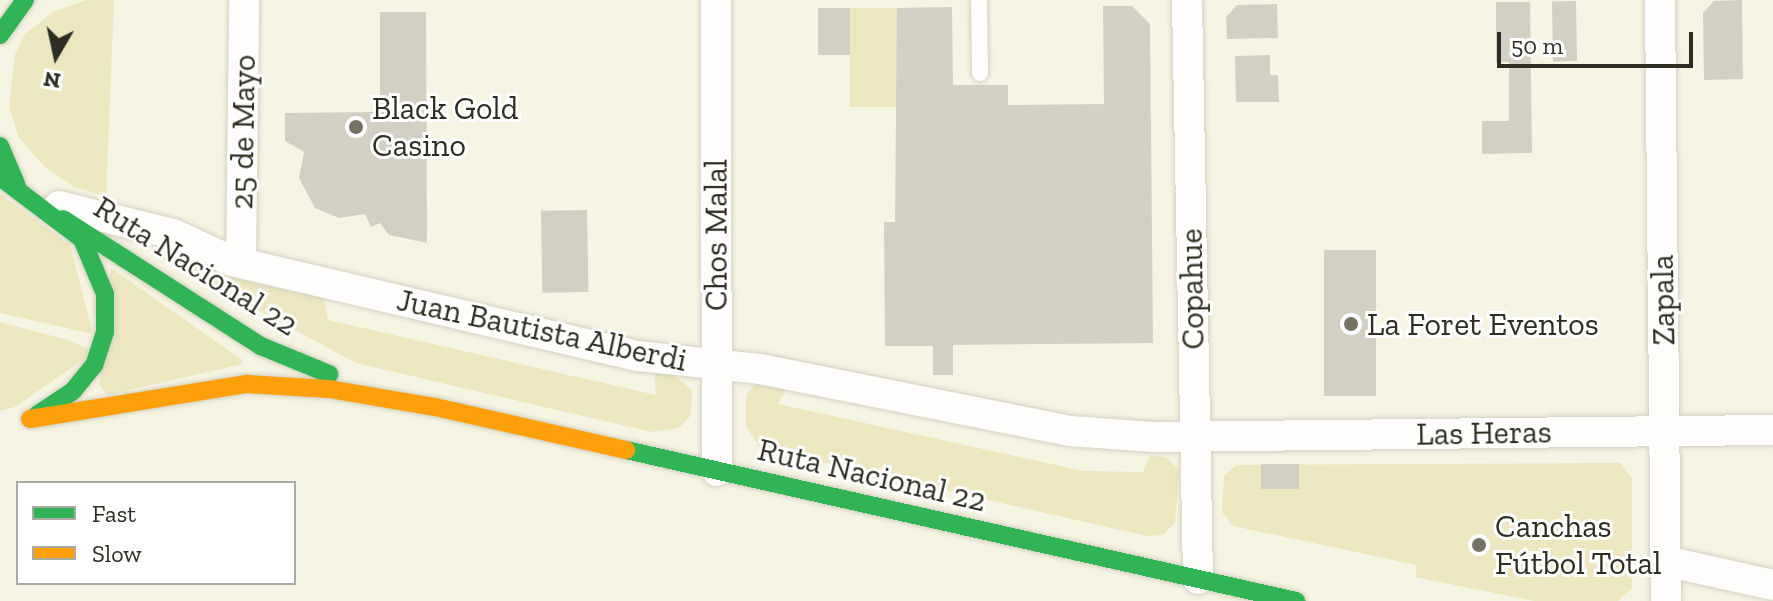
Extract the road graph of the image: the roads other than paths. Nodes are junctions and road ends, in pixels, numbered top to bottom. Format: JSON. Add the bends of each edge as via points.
{"nodes":[{"id":1,"x":25,"y":0,"type":"edge"},
{"id":2,"x":244,"y":0,"type":"edge"},
{"id":3,"x":716,"y":0,"type":"edge"},
{"id":4,"x":979,"y":0,"type":"edge"},
{"id":5,"x":1187,"y":0,"type":"edge"},
{"id":6,"x":1660,"y":0,"type":"edge"},
{"id":7,"x":0,"y":35,"type":"edge"},
{"id":8,"x":980,"y":73,"type":"dead end"},
{"id":9,"x":0,"y":146,"type":"edge"},
{"id":10,"x":30,"y":196,"type":"edge"},
{"id":11,"x":241,"y":263,"type":"junction"},
{"id":12,"x":717,"y":365,"type":"junction"},
{"id":13,"x":435,"y":407,"type":"junction"},
{"id":14,"x":30,"y":419,"type":"junction"},
{"id":15,"x":7,"y":425,"type":"dead end"},
{"id":16,"x":1773,"y":430,"type":"edge"},
{"id":17,"x":1664,"y":431,"type":"junction"},
{"id":18,"x":1195,"y":436,"type":"junction"},
{"id":19,"x":717,"y":471,"type":"junction"},
{"id":20,"x":1665,"y":561,"type":"junction"},
{"id":21,"x":1198,"y":579,"type":"junction"},
{"id":22,"x":1773,"y":585,"type":"edge"},
{"id":23,"x":1296,"y":601,"type":"edge"},
{"id":24,"x":1666,"y":601,"type":"edge"}],
"edges":[{"from":1,"to":7,"type":"main road"},
{"from":2,"to":11,"type":"street","name":"25 de Mayo"},
{"from":3,"to":12,"type":"street","name":"Chos Malal"},
{"from":4,"to":8,"type":"lane"},
{"from":5,"to":18,"type":"street","name":"Copahue"},
{"from":6,"to":17,"type":"street","name":"Zapala"},
{"from":9,"to":10,"type":"main road"},
{"from":10,"to":11,"type":"street","name":"Juan Bautista Alberdi","via":[[173,234]]},
{"from":10,"to":13,"type":"main road","name":"Ruta Nacional 22","via":[[261,346]]},
{"from":10,"to":14,"type":"main road","via":[[101,275],[105,332],[84,379]]},
{"from":11,"to":12,"type":"street","name":"Juan Bautista Alberdi","via":[[638,356]]},
{"from":12,"to":18,"type":"street","name":"Juan Bautista Alberdi","via":[[1070,431]]},
{"from":12,"to":19,"type":"street","name":"Chos Malal"},
{"from":13,"to":14,"type":"main road","name":"Ruta Nacional 22","via":[[302,386],[247,384]]},
{"from":13,"to":19,"type":"main road","name":"Ruta Nacional 22"},
{"from":14,"to":15,"type":"main road","name":"Ruta Nacional 22"},
{"from":16,"to":17,"type":"street","name":"Las Heras"},
{"from":17,"to":18,"type":"street","name":"Las Heras"},
{"from":17,"to":20,"type":"street","name":"Zapala"},
{"from":18,"to":21,"type":"street","name":"Copahue"},
{"from":19,"to":21,"type":"main road","name":"Ruta Nacional 22"},
{"from":20,"to":22,"type":"street"},
{"from":20,"to":24,"type":"street","name":"Zapala"},
{"from":21,"to":23,"type":"main road","name":"Ruta Nacional 22"}]}
